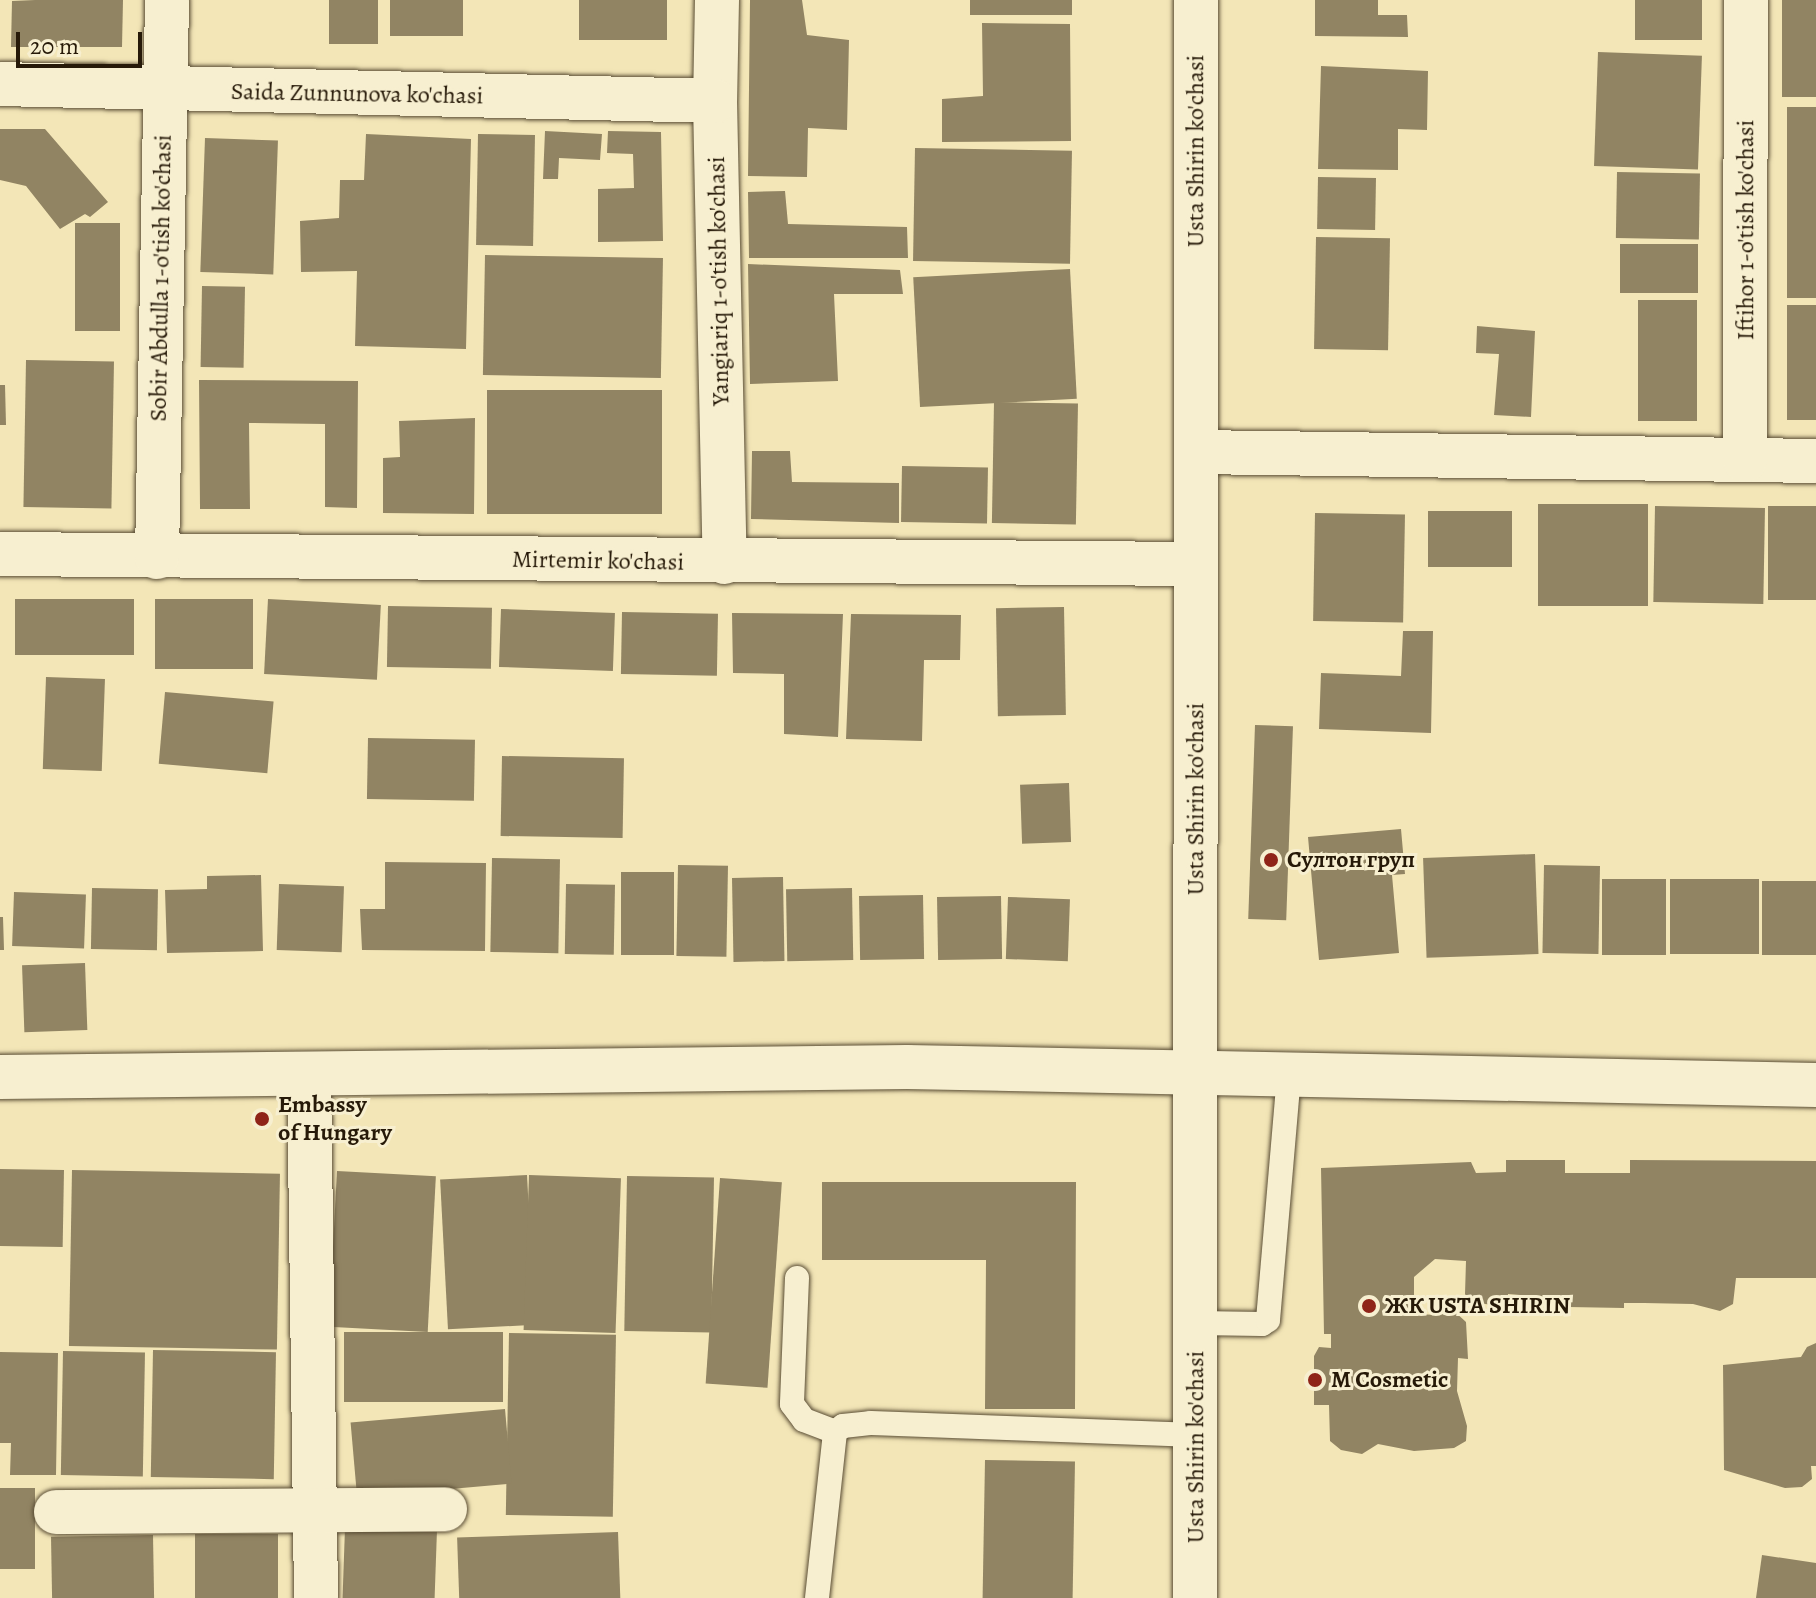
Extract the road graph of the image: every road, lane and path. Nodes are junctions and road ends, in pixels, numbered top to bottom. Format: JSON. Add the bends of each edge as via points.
{"nodes":[{"id":1,"x":167,"y":0,"type":"edge"},
{"id":2,"x":717,"y":0,"type":"edge"},
{"id":3,"x":1196,"y":0,"type":"edge"},
{"id":4,"x":1746,"y":0,"type":"edge"},
{"id":5,"x":0,"y":84,"type":"edge"},
{"id":6,"x":164,"y":90,"type":"junction"},
{"id":7,"x":715,"y":101,"type":"junction"},
{"id":8,"x":1196,"y":452,"type":"junction"},
{"id":9,"x":1745,"y":460,"type":"junction"},
{"id":10,"x":1816,"y":461,"type":"edge"},
{"id":11,"x":0,"y":554,"type":"edge"},
{"id":12,"x":157,"y":557,"type":"junction"},
{"id":13,"x":725,"y":562,"type":"junction"},
{"id":14,"x":1196,"y":564,"type":"junction"},
{"id":15,"x":1196,"y":1071,"type":"junction"},
{"id":16,"x":1289,"y":1074,"type":"junction"},
{"id":17,"x":309,"y":1076,"type":"junction"},
{"id":18,"x":0,"y":1077,"type":"edge"},
{"id":19,"x":1816,"y":1085,"type":"edge"},
{"id":20,"x":797,"y":1278,"type":"dead end"},
{"id":21,"x":1197,"y":1323,"type":"junction"},
{"id":22,"x":835,"y":1432,"type":"junction"},
{"id":23,"x":1197,"y":1435,"type":"junction"},
{"id":24,"x":445,"y":1509,"type":"dead end"},
{"id":25,"x":316,"y":1511,"type":"junction"},
{"id":26,"x":56,"y":1512,"type":"dead end"},
{"id":27,"x":316,"y":1598,"type":"edge"},
{"id":28,"x":817,"y":1598,"type":"edge"},
{"id":29,"x":1195,"y":1598,"type":"edge"}],
"edges":[{"from":1,"to":6,"type":"street","name":"Sobir Abdulla 1-o'tish ko'chasi"},
{"from":2,"to":7,"type":"street","name":"Yangiariq 1-o'tish ko'chasi"},
{"from":3,"to":8,"type":"street","name":"Usta Shirin ko'chasi"},
{"from":4,"to":9,"type":"street","name":"Iftihor 1-o'tish ko'chasi"},
{"from":5,"to":6,"type":"street","name":"Saida Zunnunova ko'chasi"},
{"from":6,"to":7,"type":"street","name":"Saida Zunnunova ko'chasi"},
{"from":6,"to":12,"type":"street","name":"Sobir Abdulla 1-o'tish ko'chasi"},
{"from":7,"to":13,"type":"street","name":"Yangiariq 1-o'tish ko'chasi"},
{"from":8,"to":9,"type":"street"},
{"from":8,"to":14,"type":"street","name":"Usta Shirin ko'chasi"},
{"from":9,"to":10,"type":"street"},
{"from":11,"to":12,"type":"street","name":"Mirtemir ko'chasi"},
{"from":12,"to":13,"type":"street","name":"Mirtemir ko'chasi"},
{"from":13,"to":14,"type":"street","name":"Mirtemir ko'chasi"},
{"from":14,"to":15,"type":"street","name":"Usta Shirin ko'chasi"},
{"from":15,"to":16,"type":"street"},
{"from":15,"to":17,"type":"street","via":[[907,1067]]},
{"from":15,"to":21,"type":"street","name":"Usta Shirin ko'chasi"},
{"from":16,"to":19,"type":"street"},
{"from":16,"to":21,"type":"lane","via":[[1268,1320]]},
{"from":17,"to":18,"type":"street"},
{"from":17,"to":25,"type":"street"},
{"from":20,"to":22,"type":"lane","via":[[792,1404],[804,1420]]},
{"from":21,"to":23,"type":"street","name":"Usta Shirin ko'chasi"},
{"from":22,"to":23,"type":"lane","via":[[870,1423]]},
{"from":22,"to":28,"type":"lane"},
{"from":23,"to":29,"type":"street","name":"Usta Shirin ko'chasi"},
{"from":24,"to":25,"type":"street"},
{"from":25,"to":26,"type":"street"},
{"from":25,"to":27,"type":"street"}]}
